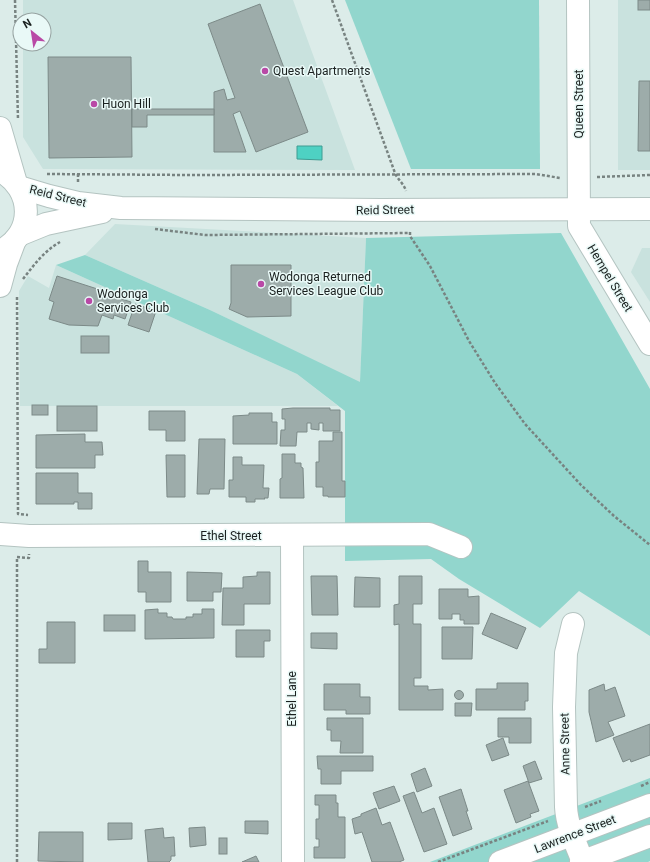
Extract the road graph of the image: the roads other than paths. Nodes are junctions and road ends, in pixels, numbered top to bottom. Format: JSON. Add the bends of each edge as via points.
{"nodes":[{"id":1,"x":578,"y":0,"type":"edge"},
{"id":2,"x":6,"y":125,"type":"edge"},
{"id":3,"x":12,"y":180,"type":"edge"},
{"id":4,"x":121,"y":208,"type":"junction"},
{"id":5,"x":579,"y":208,"type":"junction"},
{"id":6,"x":650,"y":209,"type":"edge"},
{"id":7,"x":11,"y":242,"type":"edge"},
{"id":8,"x":8,"y":290,"type":"edge"},
{"id":9,"x":650,"y":344,"type":"edge"},
{"id":10,"x":0,"y":534,"type":"edge"},
{"id":11,"x":292,"y":536,"type":"junction"},
{"id":12,"x":461,"y":547,"type":"dead end"},
{"id":13,"x":573,"y":624,"type":"dead end"},
{"id":14,"x":650,"y":805,"type":"edge"},
{"id":15,"x":572,"y":836,"type":"junction"},
{"id":16,"x":650,"y":836,"type":"edge"},
{"id":17,"x":292,"y":862,"type":"edge"},
{"id":18,"x":500,"y":862,"type":"edge"},
{"id":19,"x":582,"y":862,"type":"edge"}],
"edges":[{"from":1,"to":5,"type":"street","name":"Queen Street"},
{"from":2,"to":3,"type":"street"},
{"from":3,"to":4,"type":"street","name":"Reid Street","via":[[49,196],[78,203]]},
{"from":3,"to":7,"type":"street","via":[[24,198],[26,211],[24,224]]},
{"from":4,"to":5,"type":"street","name":"Reid Street"},
{"from":4,"to":7,"type":"street","name":"Reid Street","via":[[46,224]]},
{"from":5,"to":6,"type":"street","name":"Reid Street"},
{"from":5,"to":9,"type":"street","name":"Hempel Street","via":[[579,226]]},
{"from":7,"to":8,"type":"street","via":[[6,264]]},
{"from":10,"to":11,"type":"street","name":"Ethel Street"},
{"from":11,"to":12,"type":"street","name":"Ethel Street","via":[[429,534]]},
{"from":11,"to":17,"type":"street","name":"Ethel Lane"},
{"from":13,"to":15,"type":"street","name":"Anne Street","via":[[566,653],[564,707],[566,814]]},
{"from":14,"to":15,"type":"street","name":"Lawrence Street"},
{"from":15,"to":18,"type":"street","name":"Lawrence Street"},
{"from":15,"to":19,"type":"street","name":"Anne Street"},
{"from":16,"to":19,"type":"street"}]}
